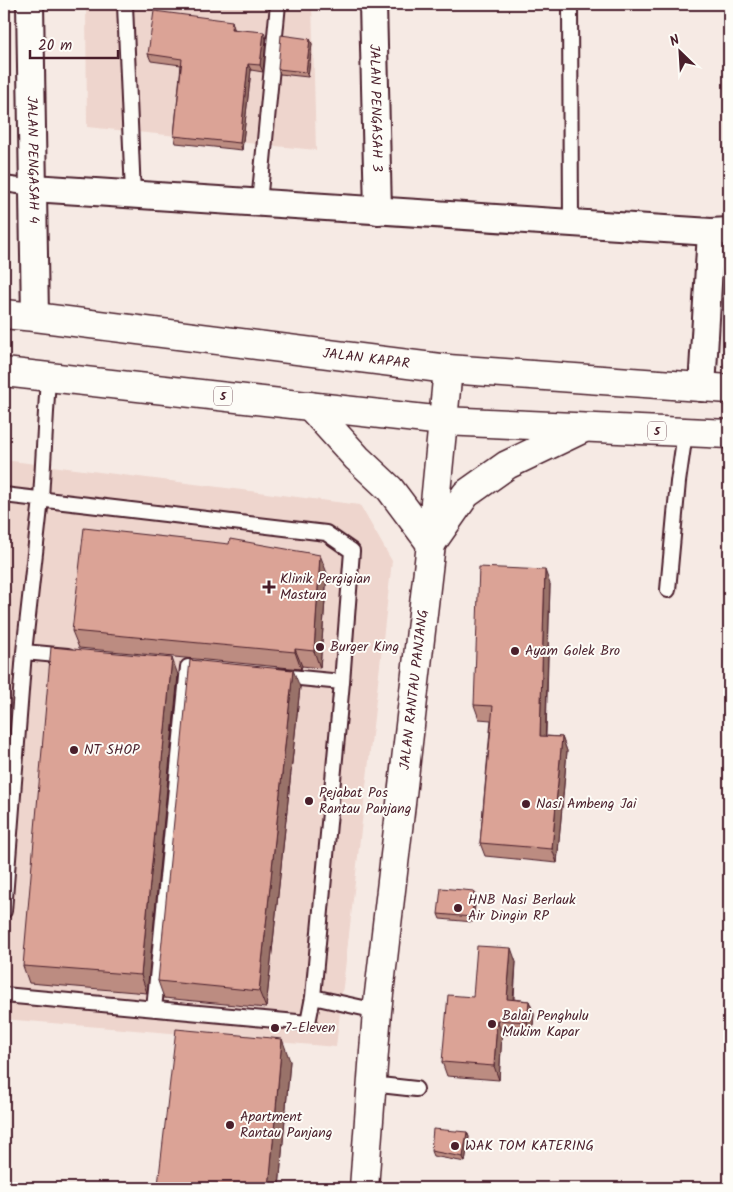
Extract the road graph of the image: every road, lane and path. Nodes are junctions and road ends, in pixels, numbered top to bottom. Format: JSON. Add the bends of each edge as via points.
{"nodes":[{"id":1,"x":30,"y":4,"type":"edge"},
{"id":2,"x":126,"y":4,"type":"edge"},
{"id":3,"x":278,"y":4,"type":"edge"},
{"id":4,"x":373,"y":4,"type":"edge"},
{"id":5,"x":570,"y":4,"type":"edge"},
{"id":6,"x":4,"y":184,"type":"edge"},
{"id":7,"x":33,"y":188,"type":"junction"},
{"id":8,"x":133,"y":194,"type":"junction"},
{"id":9,"x":260,"y":203,"type":"junction"},
{"id":10,"x":378,"y":211,"type":"junction"},
{"id":11,"x":571,"y":223,"type":"junction"},
{"id":12,"x":720,"y":232,"type":"edge"},
{"id":13,"x":4,"y":314,"type":"edge"},
{"id":14,"x":36,"y":317,"type":"junction"},
{"id":15,"x":448,"y":368,"type":"junction"},
{"id":16,"x":4,"y":372,"type":"edge"},
{"id":17,"x":48,"y":377,"type":"junction"},
{"id":18,"x":702,"y":388,"type":"junction"},
{"id":19,"x":729,"y":389,"type":"edge"},
{"id":20,"x":310,"y":406,"type":"junction"},
{"id":21,"x":443,"y":421,"type":"junction"},
{"id":22,"x":584,"y":428,"type":"junction"},
{"id":23,"x":685,"y":433,"type":"junction"},
{"id":24,"x":729,"y":434,"type":"edge"},
{"id":25,"x":4,"y":495,"type":"edge"},
{"id":26,"x":41,"y":499,"type":"junction"},
{"id":27,"x":431,"y":544,"type":"junction"},
{"id":28,"x":668,"y":590,"type":"dead end"},
{"id":29,"x":24,"y":652,"type":"junction"},
{"id":30,"x":82,"y":657,"type":"edge"},
{"id":31,"x":188,"y":667,"type":"edge"},
{"id":32,"x":265,"y":674,"type":"edge"},
{"id":33,"x":342,"y":682,"type":"junction"},
{"id":34,"x":4,"y":911,"type":"edge"},
{"id":35,"x":4,"y":995,"type":"edge"},
{"id":36,"x":313,"y":997,"type":"junction"},
{"id":37,"x":154,"y":1009,"type":"junction"},
{"id":38,"x":377,"y":1011,"type":"junction"},
{"id":39,"x":371,"y":1084,"type":"junction"},
{"id":40,"x":416,"y":1089,"type":"dead end"},
{"id":41,"x":364,"y":1188,"type":"edge"}],
"edges":[{"from":1,"to":7,"type":"street","name":"JALAN PENGASAH 4"},
{"from":2,"to":8,"type":"lane"},
{"from":3,"to":9,"type":"lane"},
{"from":4,"to":10,"type":"street","name":"JALAN PENGASAH 3"},
{"from":5,"to":11,"type":"lane"},
{"from":6,"to":7,"type":"lane"},
{"from":7,"to":8,"type":"street"},
{"from":7,"to":14,"type":"street","name":"JALAN PENGASAH 4"},
{"from":8,"to":9,"type":"street"},
{"from":9,"to":10,"type":"street"},
{"from":10,"to":11,"type":"street"},
{"from":11,"to":12,"type":"street"},
{"from":12,"to":18,"type":"street"},
{"from":13,"to":14,"type":"main road","name":"JALAN KAPAR"},
{"from":14,"to":15,"type":"main road","name":"JALAN KAPAR"},
{"from":15,"to":18,"type":"main road","name":"JALAN KAPAR"},
{"from":15,"to":21,"type":"main road","name":"JALAN RANTAU PANJANG"},
{"from":16,"to":17,"type":"main road","number":"5"},
{"from":17,"to":20,"type":"main road","number":"5"},
{"from":17,"to":26,"type":"lane"},
{"from":18,"to":19,"type":"main road","name":"JALAN KAPAR"},
{"from":20,"to":21,"type":"main road","number":"5"},
{"from":20,"to":27,"type":"main road","via":[[356,458],[390,489]]},
{"from":21,"to":22,"type":"main road","number":"5"},
{"from":21,"to":27,"type":"main road","name":"JALAN RANTAU PANJANG"},
{"from":22,"to":23,"type":"main road","number":"5"},
{"from":22,"to":27,"type":"main road","via":[[507,465],[466,494]]},
{"from":23,"to":24,"type":"main road","number":"5"},
{"from":23,"to":28,"type":"lane"},
{"from":25,"to":26,"type":"lane"},
{"from":26,"to":29,"type":"lane"},
{"from":26,"to":33,"type":"lane","via":[[326,533],[352,551]]},
{"from":27,"to":38,"type":"main road","name":"JALAN RANTAU PANJANG"},
{"from":29,"to":30,"type":"lane"},
{"from":29,"to":34,"type":"lane"},
{"from":31,"to":37,"type":"lane"},
{"from":32,"to":33,"type":"lane"},
{"from":33,"to":36,"type":"lane"},
{"from":35,"to":37,"type":"lane"},
{"from":36,"to":37,"type":"lane","via":[[308,1023]]},
{"from":36,"to":38,"type":"lane"},
{"from":38,"to":39,"type":"main road","name":"JALAN RANTAU PANJANG"},
{"from":39,"to":40,"type":"lane"},
{"from":39,"to":41,"type":"main road","name":"JALAN RANTAU PANJANG"}]}
